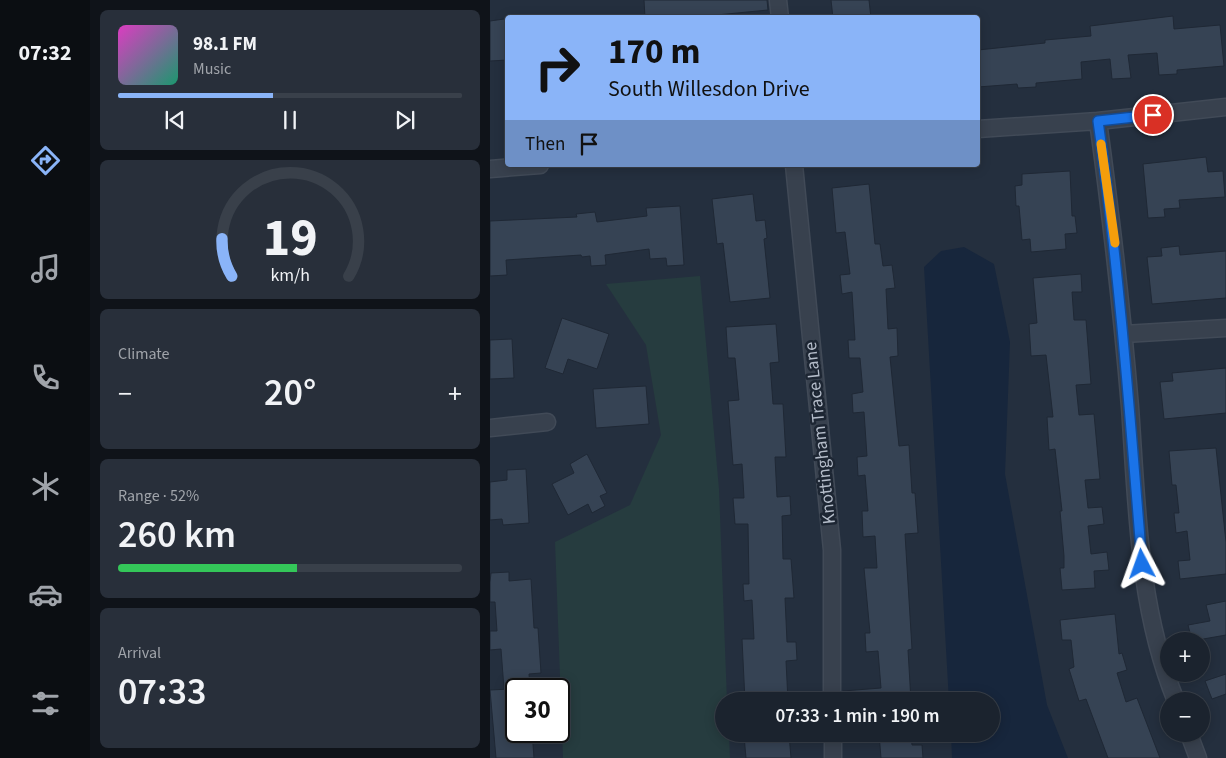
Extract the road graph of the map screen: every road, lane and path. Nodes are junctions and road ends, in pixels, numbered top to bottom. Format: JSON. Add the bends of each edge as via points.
{"nodes":[{"id":1,"x":778,"y":0,"type":"edge"},
{"id":2,"x":780,"y":15,"type":"edge"},
{"id":3,"x":1226,"y":107,"type":"edge"},
{"id":4,"x":1098,"y":121,"type":"junction"},
{"id":5,"x":980,"y":129,"type":"edge"},
{"id":6,"x":515,"y":167,"type":"edge"},
{"id":7,"x":794,"y":167,"type":"edge"},
{"id":8,"x":490,"y":169,"type":"edge"},
{"id":9,"x":1226,"y":328,"type":"edge"},
{"id":10,"x":1124,"y":334,"type":"junction"},
{"id":11,"x":547,"y":422,"type":"dead end"},
{"id":12,"x":490,"y":428,"type":"edge"},
{"id":13,"x":832,"y":692,"type":"edge"},
{"id":14,"x":1172,"y":692,"type":"edge"},
{"id":15,"x":832,"y":742,"type":"edge"},
{"id":16,"x":1192,"y":742,"type":"edge"},
{"id":17,"x":833,"y":758,"type":"edge"},
{"id":18,"x":1198,"y":758,"type":"edge"}],
"edges":[{"from":1,"to":2,"type":"street"},
{"from":3,"to":4,"type":"street"},
{"from":4,"to":5,"type":"street"},
{"from":4,"to":10,"type":"street","via":[[1114,231]]},
{"from":6,"to":8,"type":"street"},
{"from":7,"to":13,"type":"street","name":"Knottingham Trace Lane","via":[[832,550]]},
{"from":9,"to":10,"type":"street"},
{"from":10,"to":14,"type":"street","via":[[1146,596],[1163,670]]},
{"from":11,"to":12,"type":"street"},
{"from":15,"to":17,"type":"street"},
{"from":16,"to":18,"type":"street"}]}
